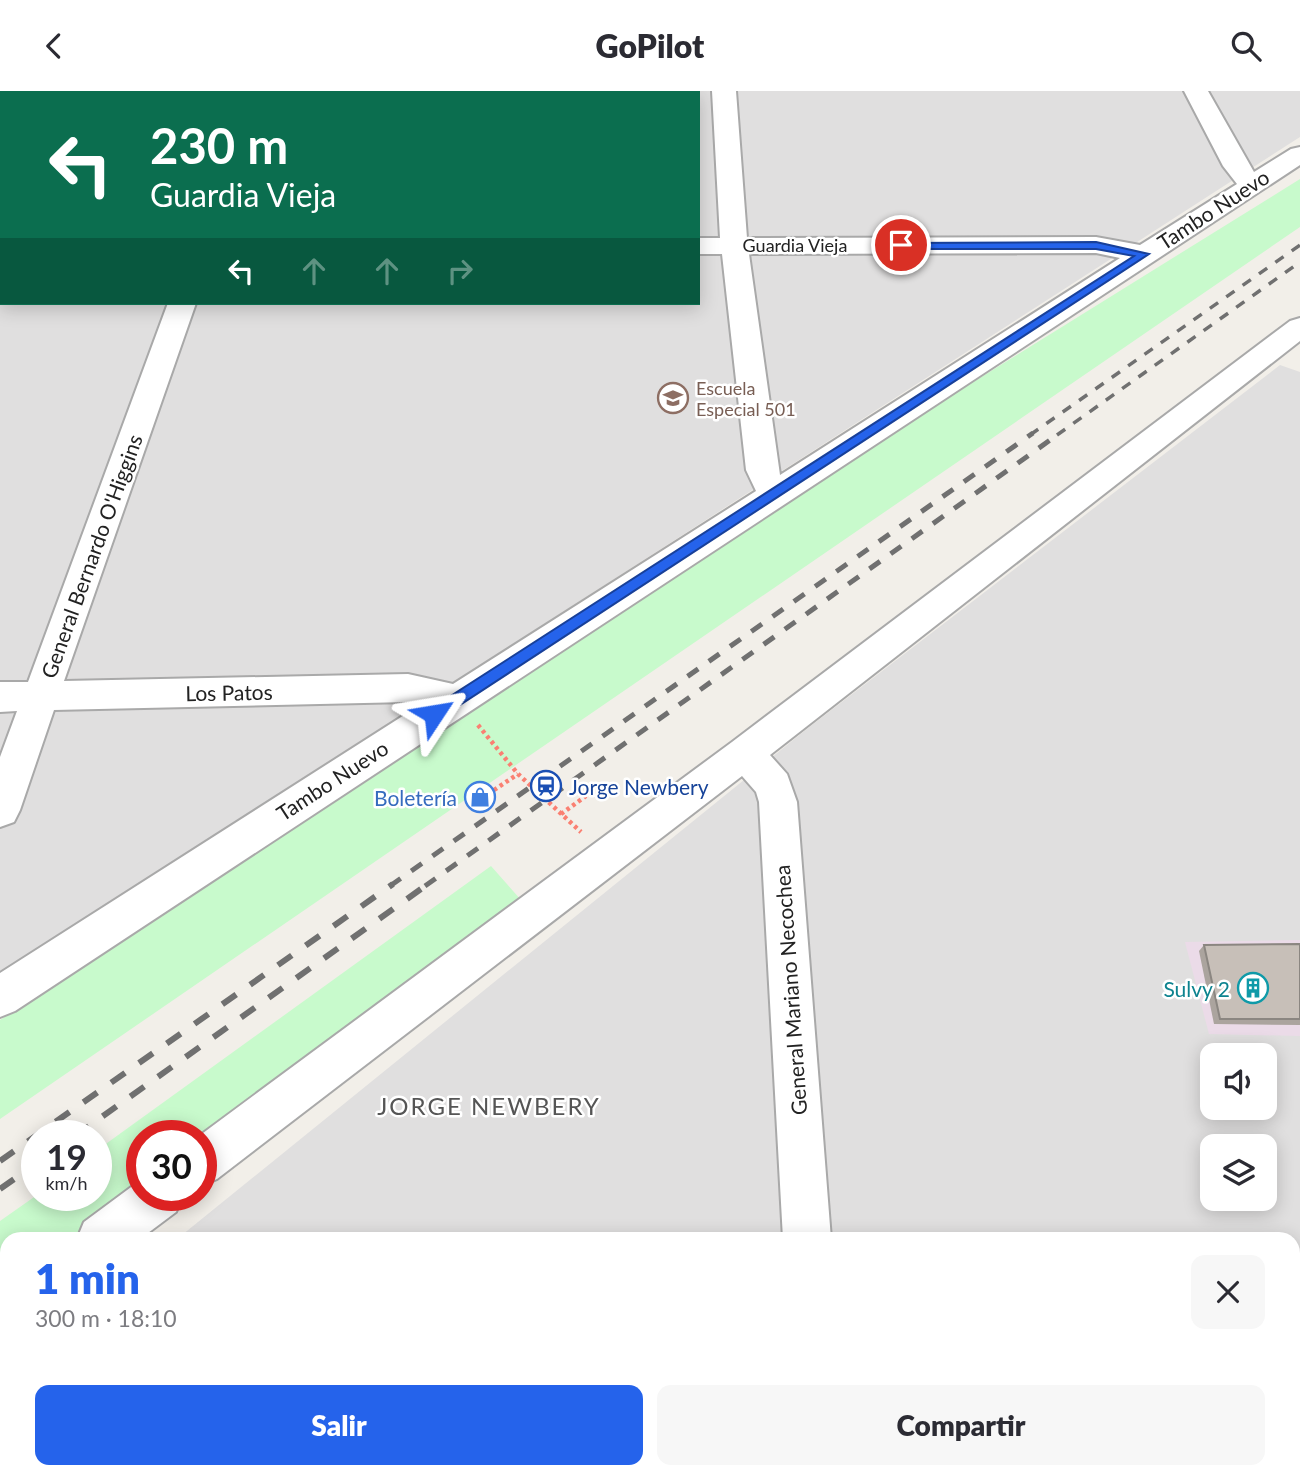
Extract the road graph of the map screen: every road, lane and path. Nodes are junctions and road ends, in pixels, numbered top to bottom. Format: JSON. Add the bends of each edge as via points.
{"nodes":[{"id":1,"x":724,"y":91,"type":"edge"},
{"id":2,"x":1196,"y":91,"type":"edge"},
{"id":3,"x":1300,"y":154,"type":"edge"},
{"id":4,"x":1250,"y":184,"type":"junction"},
{"id":5,"x":734,"y":245,"type":"junction"},
{"id":6,"x":700,"y":246,"type":"edge"},
{"id":7,"x":1144,"y":254,"type":"junction"},
{"id":8,"x":181,"y":305,"type":"edge"},
{"id":9,"x":1297,"y":333,"type":"edge"},
{"id":10,"x":774,"y":495,"type":"junction"},
{"id":11,"x":0,"y":697,"type":"edge"},
{"id":12,"x":41,"y":697,"type":"junction"},
{"id":13,"x":457,"y":699,"type":"junction"},
{"id":14,"x":745,"y":753,"type":"junction"},
{"id":15,"x":518,"y":774,"type":"junction"},
{"id":16,"x":494,"y":790,"type":"dead end"},
{"id":17,"x":586,"y":796,"type":"dead end"},
{"id":18,"x":0,"y":810,"type":"edge"},
{"id":19,"x":561,"y":814,"type":"junction"},
{"id":20,"x":607,"y":857,"type":"junction"},
{"id":21,"x":0,"y":997,"type":"edge"},
{"id":22,"x":217,"y":1151,"type":"edge"},
{"id":23,"x":138,"y":1211,"type":"edge"},
{"id":24,"x":110,"y":1232,"type":"edge"},
{"id":25,"x":807,"y":1232,"type":"edge"}],
"edges":[{"from":1,"to":5,"type":"street"},
{"from":2,"to":4,"type":"street"},
{"from":3,"to":4,"type":"street","name":"Tambo Nuevo"},
{"from":4,"to":7,"type":"street","name":"Tambo Nuevo"},
{"from":5,"to":6,"type":"street","name":"Guardia Vieja"},
{"from":5,"to":7,"type":"street","name":"Guardia Vieja","via":[[1096,246]]},
{"from":5,"to":10,"type":"street","via":[[762,470]]},
{"from":7,"to":10,"type":"street","name":"Tambo Nuevo"},
{"from":8,"to":12,"type":"street","name":"General Bernardo O'Higgins"},
{"from":9,"to":14,"type":"street"},
{"from":10,"to":13,"type":"street","name":"Tambo Nuevo"},
{"from":11,"to":12,"type":"street","name":"Los Patos"},
{"from":12,"to":13,"type":"street","name":"Los Patos","via":[[408,688]]},
{"from":12,"to":18,"type":"street","name":"General Bernardo O'Higgins"},
{"from":13,"to":15,"type":"path"},
{"from":13,"to":21,"type":"street","name":"Tambo Nuevo"},
{"from":14,"to":20,"type":"street"},
{"from":14,"to":25,"type":"street","name":"General Mariano Necochea","via":[[773,785],[778,802]]},
{"from":15,"to":16,"type":"path"},
{"from":15,"to":19,"type":"path"},
{"from":17,"to":19,"type":"path"},
{"from":19,"to":20,"type":"path"},
{"from":20,"to":22,"type":"street"},
{"from":23,"to":24,"type":"street"}]}
